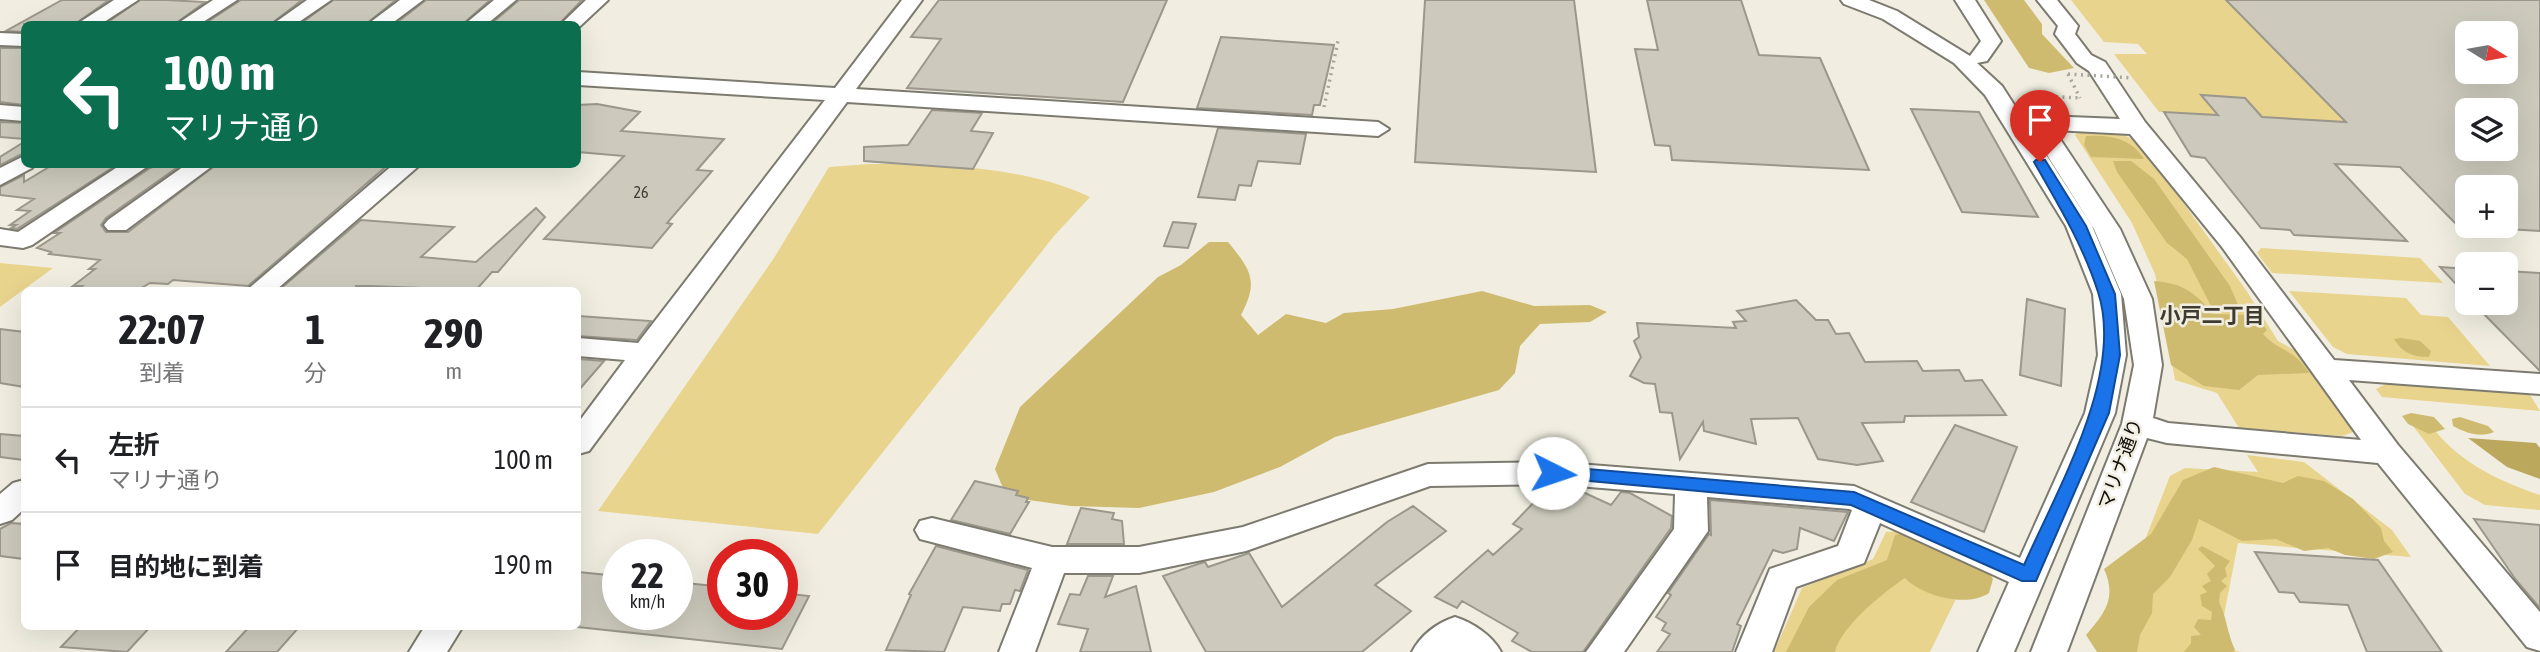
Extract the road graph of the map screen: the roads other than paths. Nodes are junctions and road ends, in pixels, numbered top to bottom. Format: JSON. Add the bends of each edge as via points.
{"nodes":[{"id":1,"x":128,"y":0,"type":"edge"},
{"id":2,"x":227,"y":0,"type":"edge"},
{"id":3,"x":321,"y":0,"type":"edge"},
{"id":4,"x":413,"y":0,"type":"edge"},
{"id":5,"x":506,"y":0,"type":"edge"},
{"id":6,"x":598,"y":0,"type":"edge"},
{"id":7,"x":912,"y":0,"type":"edge"},
{"id":8,"x":1852,"y":0,"type":"edge"},
{"id":9,"x":1878,"y":0,"type":"edge"},
{"id":10,"x":1965,"y":0,"type":"edge"},
{"id":11,"x":2047,"y":0,"type":"edge"},
{"id":12,"x":92,"y":21,"type":"edge"},
{"id":13,"x":192,"y":21,"type":"edge"},
{"id":14,"x":289,"y":21,"type":"edge"},
{"id":15,"x":382,"y":21,"type":"edge"},
{"id":16,"x":479,"y":21,"type":"edge"},
{"id":17,"x":574,"y":21,"type":"edge"},
{"id":18,"x":0,"y":39,"type":"edge"},
{"id":19,"x":21,"y":40,"type":"edge"},
{"id":20,"x":1980,"y":57,"type":"junction"},
{"id":21,"x":581,"y":78,"type":"edge"},
{"id":22,"x":840,"y":92,"type":"junction"},
{"id":23,"x":2039,"y":108,"type":"junction"},
{"id":24,"x":0,"y":112,"type":"edge"},
{"id":25,"x":21,"y":114,"type":"edge"},
{"id":26,"x":2137,"y":127,"type":"junction"},
{"id":27,"x":1378,"y":129,"type":"dead end"},
{"id":28,"x":21,"y":165,"type":"edge"},
{"id":29,"x":133,"y":168,"type":"edge"},
{"id":30,"x":197,"y":168,"type":"edge"},
{"id":31,"x":403,"y":168,"type":"edge"},
{"id":32,"x":0,"y":178,"type":"edge"},
{"id":33,"x":117,"y":225,"type":"dead end"},
{"id":34,"x":0,"y":237,"type":"edge"},
{"id":35,"x":264,"y":287,"type":"edge"},
{"id":36,"x":581,"y":347,"type":"edge"},
{"id":37,"x":644,"y":353,"type":"junction"},
{"id":38,"x":2324,"y":369,"type":"junction"},
{"id":39,"x":2540,"y":384,"type":"edge"},
{"id":40,"x":2137,"y":425,"type":"junction"},
{"id":41,"x":581,"y":440,"type":"edge"},
{"id":42,"x":2387,"y":453,"type":"junction"},
{"id":43,"x":1690,"y":483,"type":"junction"},
{"id":44,"x":21,"y":494,"type":"edge"},
{"id":45,"x":1870,"y":505,"type":"junction"},
{"id":46,"x":0,"y":512,"type":"edge"},
{"id":47,"x":932,"y":530,"type":"dead end"},
{"id":48,"x":1052,"y":561,"type":"junction"},
{"id":49,"x":2029,"y":576,"type":"junction"},
{"id":50,"x":443,"y":630,"type":"edge"},
{"id":51,"x":2540,"y":637,"type":"edge"},
{"id":52,"x":427,"y":652,"type":"edge"},
{"id":53,"x":1017,"y":652,"type":"edge"},
{"id":54,"x":1430,"y":652,"type":"edge"},
{"id":55,"x":1483,"y":652,"type":"edge"},
{"id":56,"x":1604,"y":652,"type":"edge"},
{"id":57,"x":1755,"y":652,"type":"edge"},
{"id":58,"x":1996,"y":652,"type":"edge"},
{"id":59,"x":2049,"y":652,"type":"edge"}],
"edges":[{"from":1,"to":12,"type":"street"},
{"from":2,"to":13,"type":"street"},
{"from":3,"to":14,"type":"street"},
{"from":4,"to":15,"type":"street"},
{"from":5,"to":16,"type":"street"},
{"from":6,"to":17,"type":"street"},
{"from":7,"to":22,"type":"street"},
{"from":8,"to":49,"type":"street","name":"マリナ通り","via":[[1890,15],[1961,59],[1994,91],[2079,226],[2107,294],[2112,355],[2100,413]]},
{"from":9,"to":20,"type":"street","name":"マリナ通り","via":[[1903,9]]},
{"from":10,"to":20,"type":"street","via":[[1991,41]]},
{"from":11,"to":26,"type":"street","via":[[2068,26],[2065,34],[2084,59],[2097,67]]},
{"from":18,"to":19,"type":"street"},
{"from":20,"to":23,"type":"street","name":"マリナ通り"},
{"from":21,"to":22,"type":"street"},
{"from":22,"to":27,"type":"street"},
{"from":22,"to":37,"type":"street"},
{"from":23,"to":26,"type":"street"},
{"from":23,"to":40,"type":"street","name":"マリナ通り","via":[[2107,229],[2138,299],[2148,365]]},
{"from":24,"to":25,"type":"street"},
{"from":26,"to":38,"type":"street","via":[[2231,242]]},
{"from":28,"to":32,"type":"street"},
{"from":29,"to":34,"type":"street","via":[[23,240]]},
{"from":30,"to":33,"type":"street"},
{"from":31,"to":35,"type":"street"},
{"from":36,"to":37,"type":"street"},
{"from":37,"to":41,"type":"street"},
{"from":38,"to":39,"type":"street"},
{"from":38,"to":42,"type":"street"},
{"from":40,"to":42,"type":"street","via":[[2167,433]]},
{"from":40,"to":59,"type":"street","name":"マリナ通り"},
{"from":42,"to":51,"type":"street"},
{"from":43,"to":45,"type":"street","via":[[1854,498]]},
{"from":43,"to":48,"type":"street","via":[[1553,473],[1428,475],[1246,539],[1139,560]]},
{"from":43,"to":56,"type":"street","via":[[1691,531]]},
{"from":44,"to":46,"type":"street"},
{"from":45,"to":49,"type":"street"},
{"from":45,"to":57,"type":"street","via":[[1852,554],[1782,578]]},
{"from":47,"to":48,"type":"street"},
{"from":48,"to":53,"type":"street"},
{"from":49,"to":58,"type":"street","name":"マリナ通り"},
{"from":50,"to":52,"type":"street"},
{"from":54,"to":55,"type":"street","via":[[1455,631]]}]}
